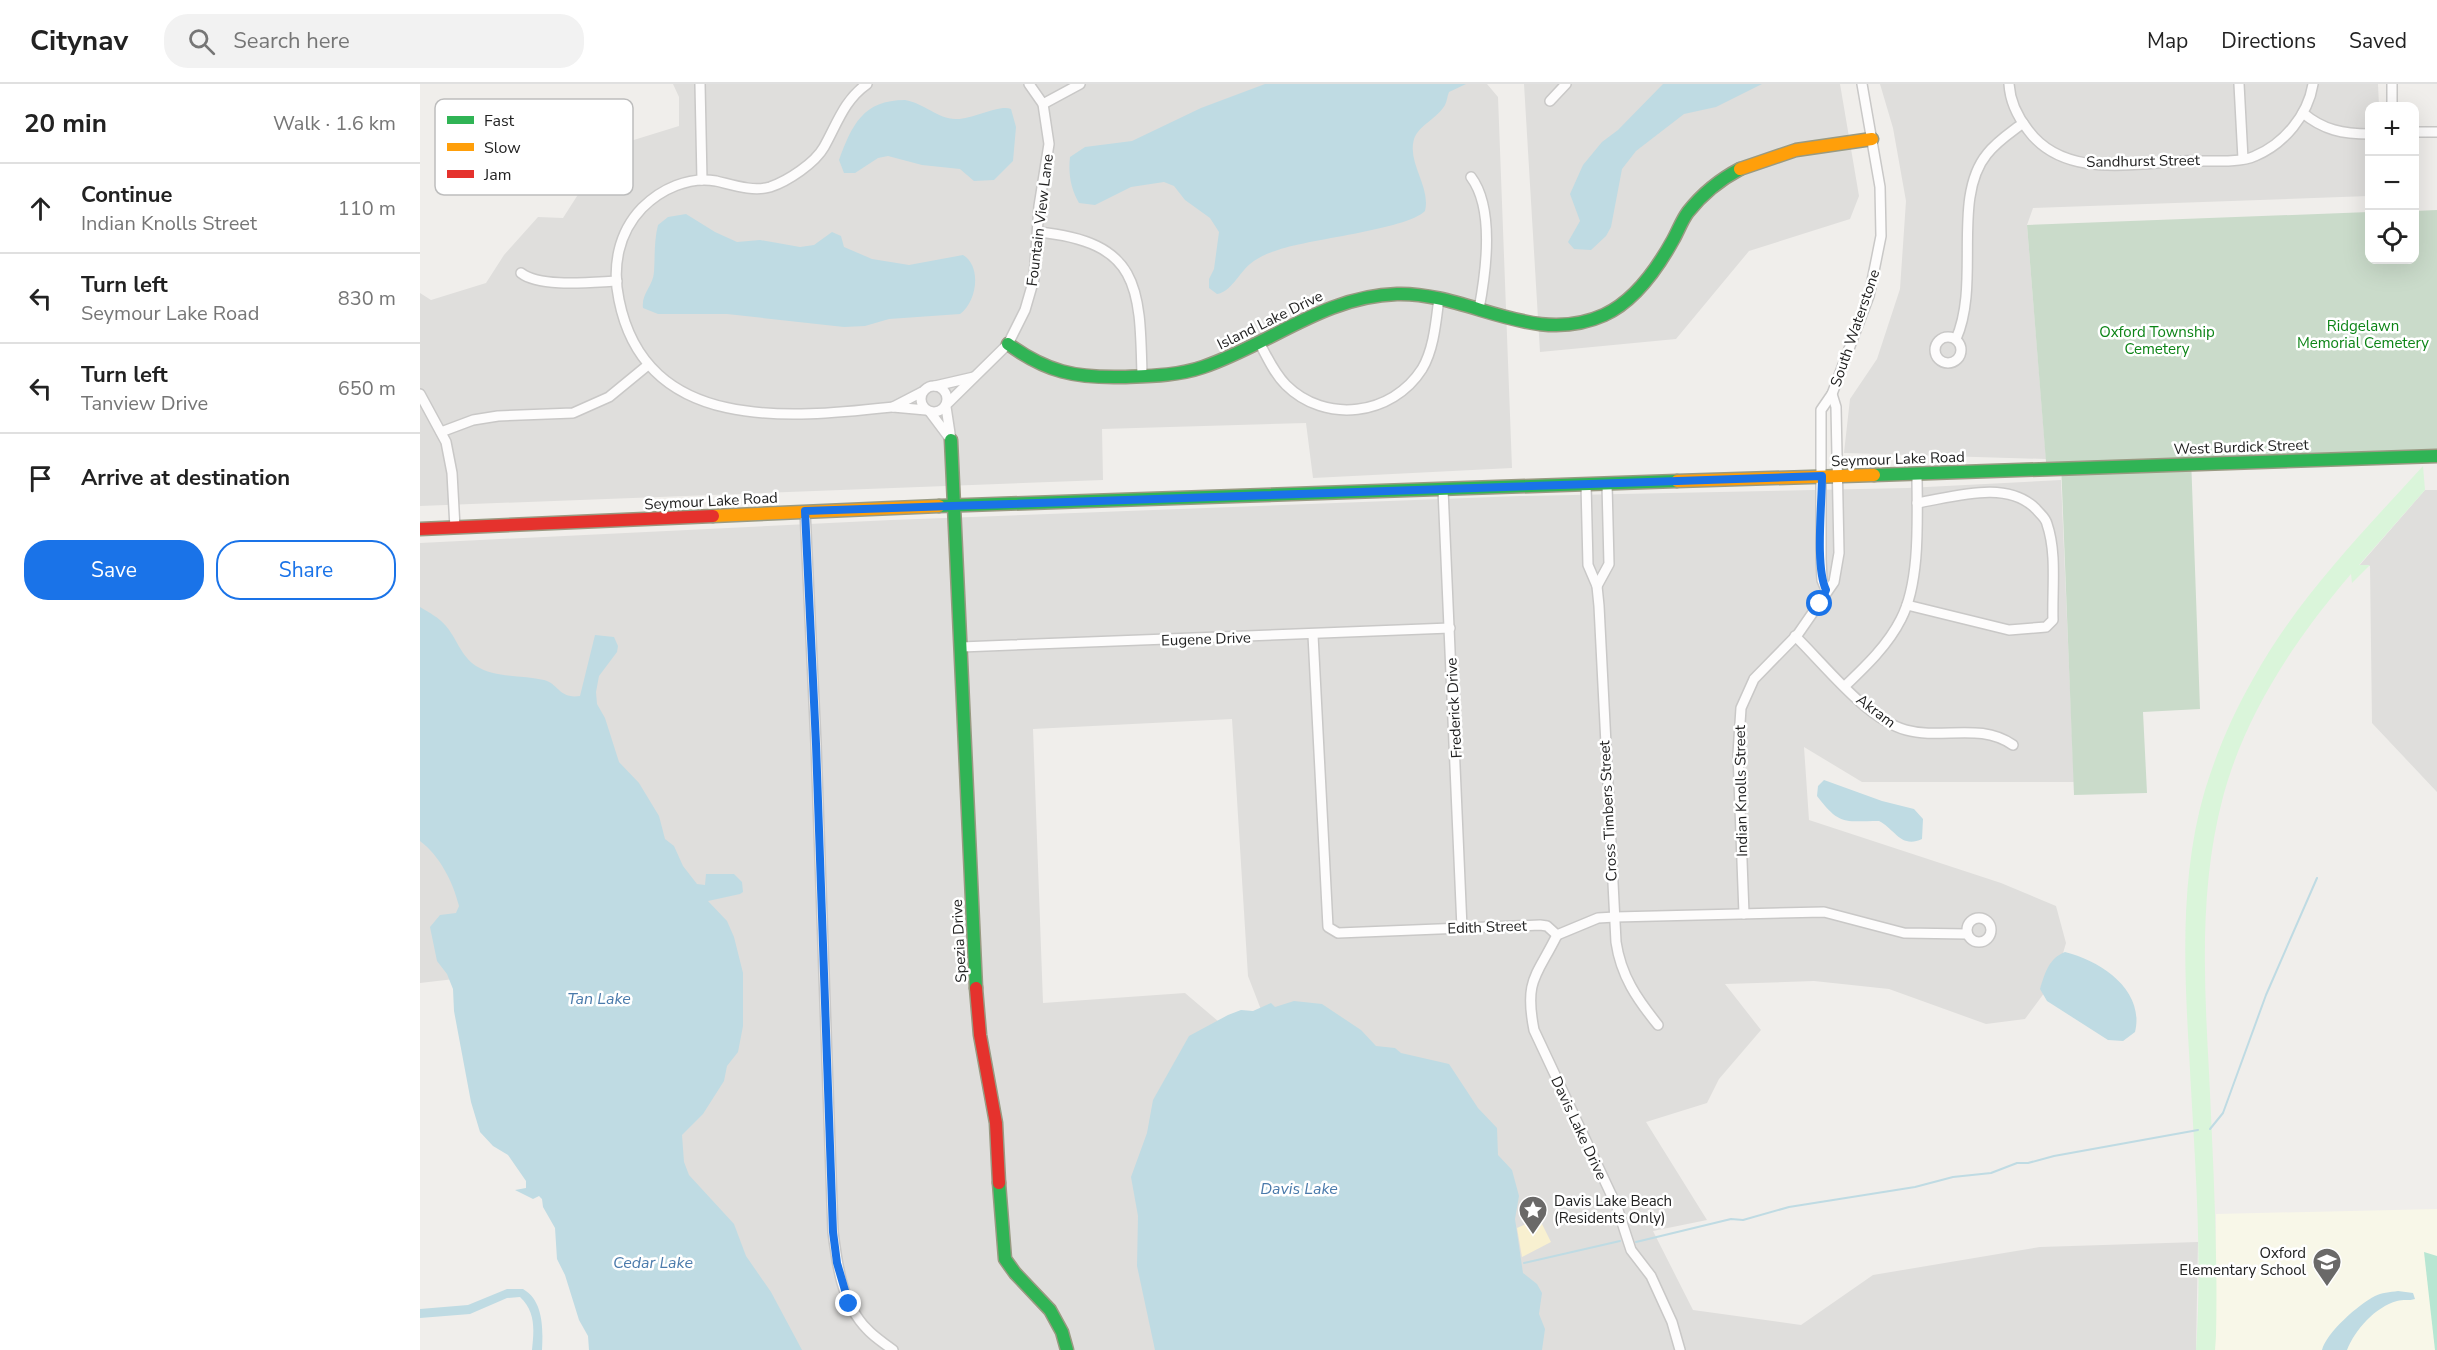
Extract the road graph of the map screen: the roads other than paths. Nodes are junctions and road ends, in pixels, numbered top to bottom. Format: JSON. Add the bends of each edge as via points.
{"nodes":[{"id":1,"x":700,"y":84,"type":"edge"},
{"id":2,"x":867,"y":84,"type":"edge"},
{"id":3,"x":1029,"y":84,"type":"edge"},
{"id":4,"x":1080,"y":84,"type":"edge"},
{"id":5,"x":1566,"y":84,"type":"edge"},
{"id":6,"x":1862,"y":84,"type":"edge"},
{"id":7,"x":2009,"y":84,"type":"edge"},
{"id":8,"x":2239,"y":84,"type":"edge"},
{"id":9,"x":2313,"y":84,"type":"edge"},
{"id":10,"x":2392,"y":84,"type":"edge"},
{"id":11,"x":1550,"y":101,"type":"dead end"},
{"id":12,"x":2392,"y":102,"type":"edge"},
{"id":13,"x":1043,"y":104,"type":"junction"},
{"id":14,"x":2303,"y":113,"type":"junction"},
{"id":15,"x":2022,"y":123,"type":"junction"},
{"id":16,"x":2419,"y":132,"type":"edge"},
{"id":17,"x":2437,"y":132,"type":"edge"},
{"id":18,"x":2365,"y":134,"type":"edge"},
{"id":19,"x":1872,"y":139,"type":"junction"},
{"id":20,"x":2243,"y":159,"type":"junction"},
{"id":21,"x":1471,"y":177,"type":"dead end"},
{"id":22,"x":702,"y":180,"type":"junction"},
{"id":23,"x":1038,"y":232,"type":"junction"},
{"id":24,"x":521,"y":273,"type":"dead end"},
{"id":25,"x":617,"y":281,"type":"junction"},
{"id":26,"x":1439,"y":298,"type":"junction"},
{"id":27,"x":1479,"y":309,"type":"junction"},
{"id":28,"x":1956,"y":339,"type":"dead end"},
{"id":29,"x":1259,"y":342,"type":"junction"},
{"id":30,"x":1008,"y":344,"type":"junction"},
{"id":31,"x":648,"y":365,"type":"junction"},
{"id":32,"x":1142,"y":376,"type":"junction"},
{"id":33,"x":974,"y":377,"type":"junction"},
{"id":34,"x":935,"y":386,"type":"junction"},
{"id":35,"x":922,"y":392,"type":"junction"},
{"id":36,"x":420,"y":394,"type":"edge"},
{"id":37,"x":1832,"y":394,"type":"junction"},
{"id":38,"x":947,"y":405,"type":"junction"},
{"id":39,"x":893,"y":407,"type":"junction"},
{"id":40,"x":928,"y":411,"type":"junction"},
{"id":41,"x":441,"y":432,"type":"junction"},
{"id":42,"x":951,"y":440,"type":"junction"},
{"id":43,"x":2437,"y":456,"type":"edge"},
{"id":44,"x":2047,"y":469,"type":"joint"},
{"id":45,"x":1917,"y":473,"type":"junction"},
{"id":46,"x":1822,"y":476,"type":"junction"},
{"id":47,"x":1838,"y":476,"type":"junction"},
{"id":48,"x":1586,"y":484,"type":"junction"},
{"id":49,"x":1607,"y":484,"type":"junction"},
{"id":50,"x":1443,"y":489,"type":"junction"},
{"id":51,"x":1917,"y":503,"type":"junction"},
{"id":52,"x":955,"y":505,"type":"junction"},
{"id":53,"x":805,"y":511,"type":"junction"},
{"id":54,"x":455,"y":528,"type":"junction"},
{"id":55,"x":420,"y":529,"type":"edge"},
{"id":56,"x":1597,"y":586,"type":"junction"},
{"id":57,"x":1826,"y":590,"type":"junction"},
{"id":58,"x":1907,"y":605,"type":"junction"},
{"id":59,"x":1450,"y":628,"type":"junction"},
{"id":60,"x":1313,"y":635,"type":"junction"},
{"id":61,"x":1795,"y":636,"type":"junction"},
{"id":62,"x":961,"y":647,"type":"junction"},
{"id":63,"x":1845,"y":686,"type":"junction"},
{"id":64,"x":2013,"y":745,"type":"dead end"},
{"id":65,"x":1744,"y":914,"type":"junction"},
{"id":66,"x":1615,"y":917,"type":"junction"},
{"id":67,"x":1462,"y":928,"type":"junction"},
{"id":68,"x":1967,"y":934,"type":"dead end"},
{"id":69,"x":1557,"y":935,"type":"junction"},
{"id":70,"x":1658,"y":1025,"type":"dead end"},
{"id":71,"x":893,"y":1350,"type":"edge"},
{"id":72,"x":1067,"y":1350,"type":"edge"},
{"id":73,"x":1680,"y":1350,"type":"edge"}],
"edges":[{"from":1,"to":22,"type":"street"},
{"from":2,"to":22,"type":"street","via":[[844,108],[823,150],[783,180],[769,187],[751,188]]},
{"from":3,"to":13,"type":"street","name":"Fountain View Lane"},
{"from":4,"to":13,"type":"street"},
{"from":5,"to":11,"type":"street"},
{"from":6,"to":19,"type":"street","name":"South Waterstone"},
{"from":7,"to":15,"type":"street","name":"Sandhurst Street"},
{"from":8,"to":20,"type":"street"},
{"from":9,"to":14,"type":"street"},
{"from":10,"to":12,"type":"street"},
{"from":13,"to":23,"type":"street","name":"Fountain View Lane","via":[[1049,144]]},
{"from":14,"to":18,"type":"street","via":[[2326,128]]},
{"from":14,"to":20,"type":"street","name":"Sandhurst Street","via":[[2280,141],[2253,158]]},
{"from":15,"to":20,"type":"street","name":"Sandhurst Street","via":[[2034,140],[2056,156],[2086,164]]},
{"from":15,"to":28,"type":"street","via":[[1987,154],[1975,175],[1969,211],[1968,292]]},
{"from":16,"to":17,"type":"street"},
{"from":19,"to":27,"type":"street","name":"Island Lake Drive","via":[[1777,154],[1725,177],[1688,211],[1665,254],[1640,288],[1604,315],[1583,323],[1544,326],[1515,322]]},
{"from":19,"to":37,"type":"street","name":"South Waterstone","via":[[1882,214],[1877,264]]},
{"from":21,"to":27,"type":"street","via":[[1481,190],[1484,205],[1486,267]]},
{"from":22,"to":25,"type":"street","via":[[671,187],[630,222],[618,248]]},
{"from":23,"to":30,"type":"street","name":"Fountain View Lane","via":[[1032,288]]},
{"from":23,"to":32,"type":"street","via":[[1082,238],[1098,245],[1121,266],[1139,303]]},
{"from":24,"to":25,"type":"street","via":[[527,278],[558,282]]},
{"from":25,"to":31,"type":"street","via":[[625,325]]},
{"from":26,"to":27,"type":"street","name":"Island Lake Drive"},
{"from":26,"to":29,"type":"street","name":"Island Lake Drive","via":[[1395,295],[1350,300]]},
{"from":26,"to":29,"type":"street","via":[[1428,358],[1421,371],[1390,400],[1365,410],[1321,407],[1301,398],[1278,377]]},
{"from":29,"to":32,"type":"street","name":"Island Lake Drive","via":[[1200,368]]},
{"from":30,"to":32,"type":"street","name":"Island Lake Drive","via":[[1030,362],[1062,375]]},
{"from":30,"to":33,"type":"street","name":"Fountain View Lane"},
{"from":31,"to":39,"type":"street","via":[[685,394],[734,411],[809,413]]},
{"from":31,"to":41,"type":"street","via":[[609,397],[573,413],[498,416]]},
{"from":33,"to":34,"type":"street","name":"Fountain View Lane"},
{"from":33,"to":38,"type":"street","name":"Fountain View Lane"},
{"from":34,"to":35,"type":"street"},
{"from":34,"to":38,"type":"street","via":[[944,390]]},
{"from":35,"to":39,"type":"street"},
{"from":35,"to":40,"type":"street","via":[[921,399]]},
{"from":36,"to":41,"type":"street"},
{"from":37,"to":46,"type":"street","name":"South Waterstone","via":[[1821,410]]},
{"from":37,"to":47,"type":"street","name":"South Waterstone","via":[[1836,407]]},
{"from":38,"to":40,"type":"street","via":[[941,411]]},
{"from":38,"to":42,"type":"street"},
{"from":39,"to":40,"type":"street"},
{"from":40,"to":42,"type":"street"},
{"from":41,"to":54,"type":"street","via":[[452,473]]},
{"from":42,"to":52,"type":"street","name":"Spezia Drive"},
{"from":43,"to":44,"type":"street","name":"West Burdick Street"},
{"from":44,"to":45,"type":"street","name":"Seymour Lake Road"},
{"from":45,"to":47,"type":"street","name":"Seymour Lake Road"},
{"from":45,"to":51,"type":"street"},
{"from":46,"to":47,"type":"street","name":"Seymour Lake Road"},
{"from":46,"to":49,"type":"street","name":"Seymour Lake Road"},
{"from":46,"to":57,"type":"street","via":[[1821,559]]},
{"from":47,"to":57,"type":"street","name":"Indian Knolls Street","via":[[1839,553],[1834,582]]},
{"from":48,"to":49,"type":"street","name":"Seymour Lake Road"},
{"from":48,"to":50,"type":"street","name":"Seymour Lake Road"},
{"from":48,"to":56,"type":"street","name":"Cross Timbers Street","via":[[1588,564]]},
{"from":49,"to":56,"type":"street","name":"Cross Timbers Street","via":[[1609,564]]},
{"from":50,"to":52,"type":"street","name":"Seymour Lake Road"},
{"from":50,"to":59,"type":"street","name":"Frederick Drive"},
{"from":51,"to":58,"type":"street"},
{"from":51,"to":58,"type":"street","via":[[1987,493],[2019,495],[2033,506],[2047,521],[2052,549],[2051,622],[2037,629],[2009,630]]},
{"from":52,"to":53,"type":"street","name":"Seymour Lake Road"},
{"from":52,"to":62,"type":"street","name":"Spezia Drive"},
{"from":53,"to":54,"type":"street","name":"Seymour Lake Road"},
{"from":53,"to":71,"type":"street","via":[[833,1232],[849,1304],[866,1329]]},
{"from":54,"to":55,"type":"street","name":"Seymour Lake Road"},
{"from":56,"to":66,"type":"street","name":"Cross Timbers Street"},
{"from":57,"to":61,"type":"street","name":"Indian Knolls Street"},
{"from":58,"to":63,"type":"street","via":[[1890,637]]},
{"from":59,"to":60,"type":"street","name":"Eugene Drive"},
{"from":59,"to":67,"type":"street","name":"Frederick Drive"},
{"from":60,"to":62,"type":"street","name":"Eugene Drive"},
{"from":60,"to":67,"type":"street","name":"Edith Street","via":[[1328,927],[1338,933]]},
{"from":61,"to":63,"type":"street","name":"Akram"},
{"from":61,"to":65,"type":"street","name":"Indian Knolls Street","via":[[1754,679],[1741,708],[1738,754]]},
{"from":62,"to":72,"type":"street","name":"Spezia Drive","via":[[972,930],[980,1035],[996,1123],[1003,1253],[1016,1277],[1055,1315]]},
{"from":63,"to":64,"type":"street","name":"Akram","via":[[1890,725],[1908,731],[1989,734]]},
{"from":65,"to":66,"type":"street"},
{"from":65,"to":68,"type":"street","via":[[1824,912],[1904,933]]},
{"from":66,"to":69,"type":"street","via":[[1598,918]]},
{"from":66,"to":70,"type":"street","name":"Cross Timbers Street","via":[[1619,961],[1626,980]]},
{"from":67,"to":69,"type":"street","name":"Edith Street","via":[[1540,925]]},
{"from":69,"to":73,"type":"street","name":"Davis Lake Drive","via":[[1533,975],[1530,997],[1534,1030],[1617,1208],[1631,1250],[1651,1276],[1672,1322]]}]}
